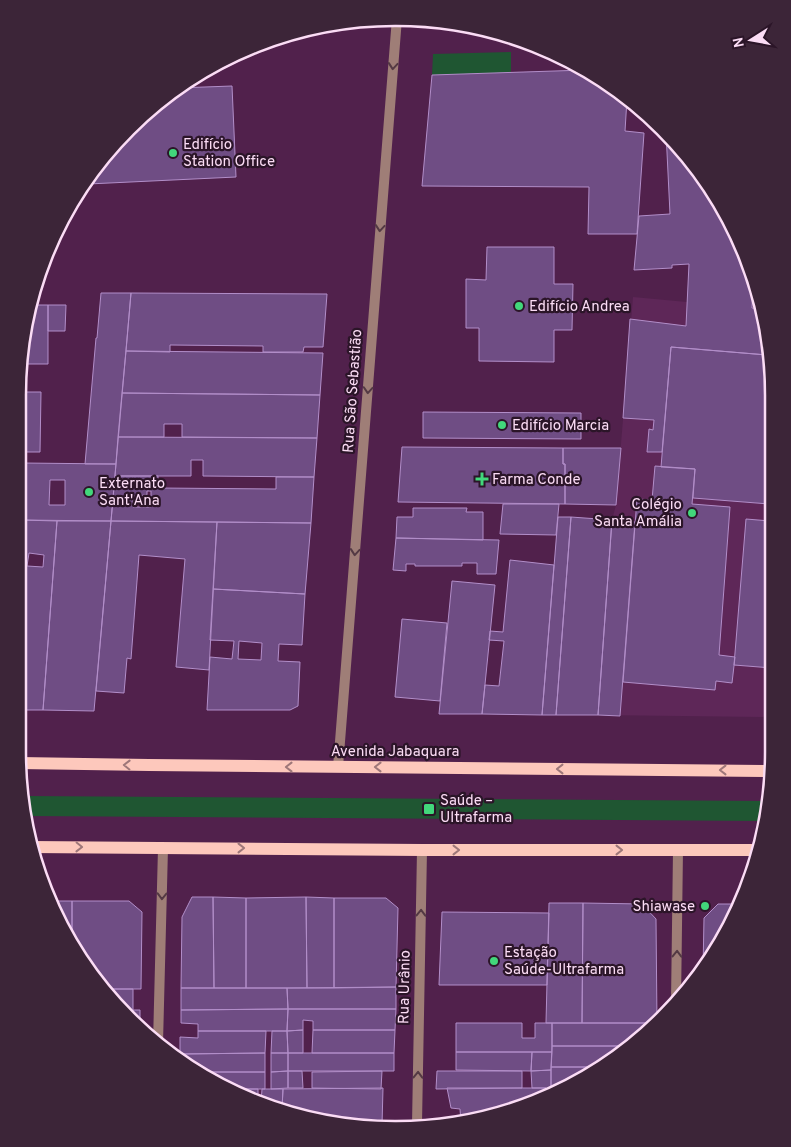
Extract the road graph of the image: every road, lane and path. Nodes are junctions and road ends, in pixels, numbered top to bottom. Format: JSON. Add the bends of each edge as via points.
{"nodes":[{"id":1,"x":396,"y":26,"type":"edge"},
{"id":2,"x":26,"y":763,"type":"edge"},
{"id":3,"x":338,"y":767,"type":"junction"},
{"id":4,"x":764,"y":770,"type":"edge"},
{"id":5,"x":39,"y":846,"type":"edge"},
{"id":6,"x":163,"y":848,"type":"junction"},
{"id":7,"x":422,"y":850,"type":"junction"},
{"id":8,"x":678,"y":850,"type":"junction"},
{"id":9,"x":751,"y":850,"type":"edge"},
{"id":10,"x":676,"y":991,"type":"edge"},
{"id":11,"x":158,"y":1034,"type":"edge"},
{"id":12,"x":417,"y":1120,"type":"edge"}],
"edges":[{"from":1,"to":3,"type":"street","name":"Rua São Sebastião","one_way":true},
{"from":3,"to":2,"type":"main road","name":"Avenida Jabaquara","one_way":true},
{"from":4,"to":3,"type":"main road","name":"Avenida Jabaquara","one_way":true},
{"from":5,"to":6,"type":"main road","one_way":true},
{"from":6,"to":7,"type":"main road","one_way":true},
{"from":6,"to":11,"type":"street","one_way":true},
{"from":7,"to":8,"type":"main road","one_way":true},
{"from":12,"to":7,"type":"street","name":"Rua Urânio","one_way":true},
{"from":8,"to":9,"type":"main road"},
{"from":10,"to":8,"type":"street","one_way":true}]}
